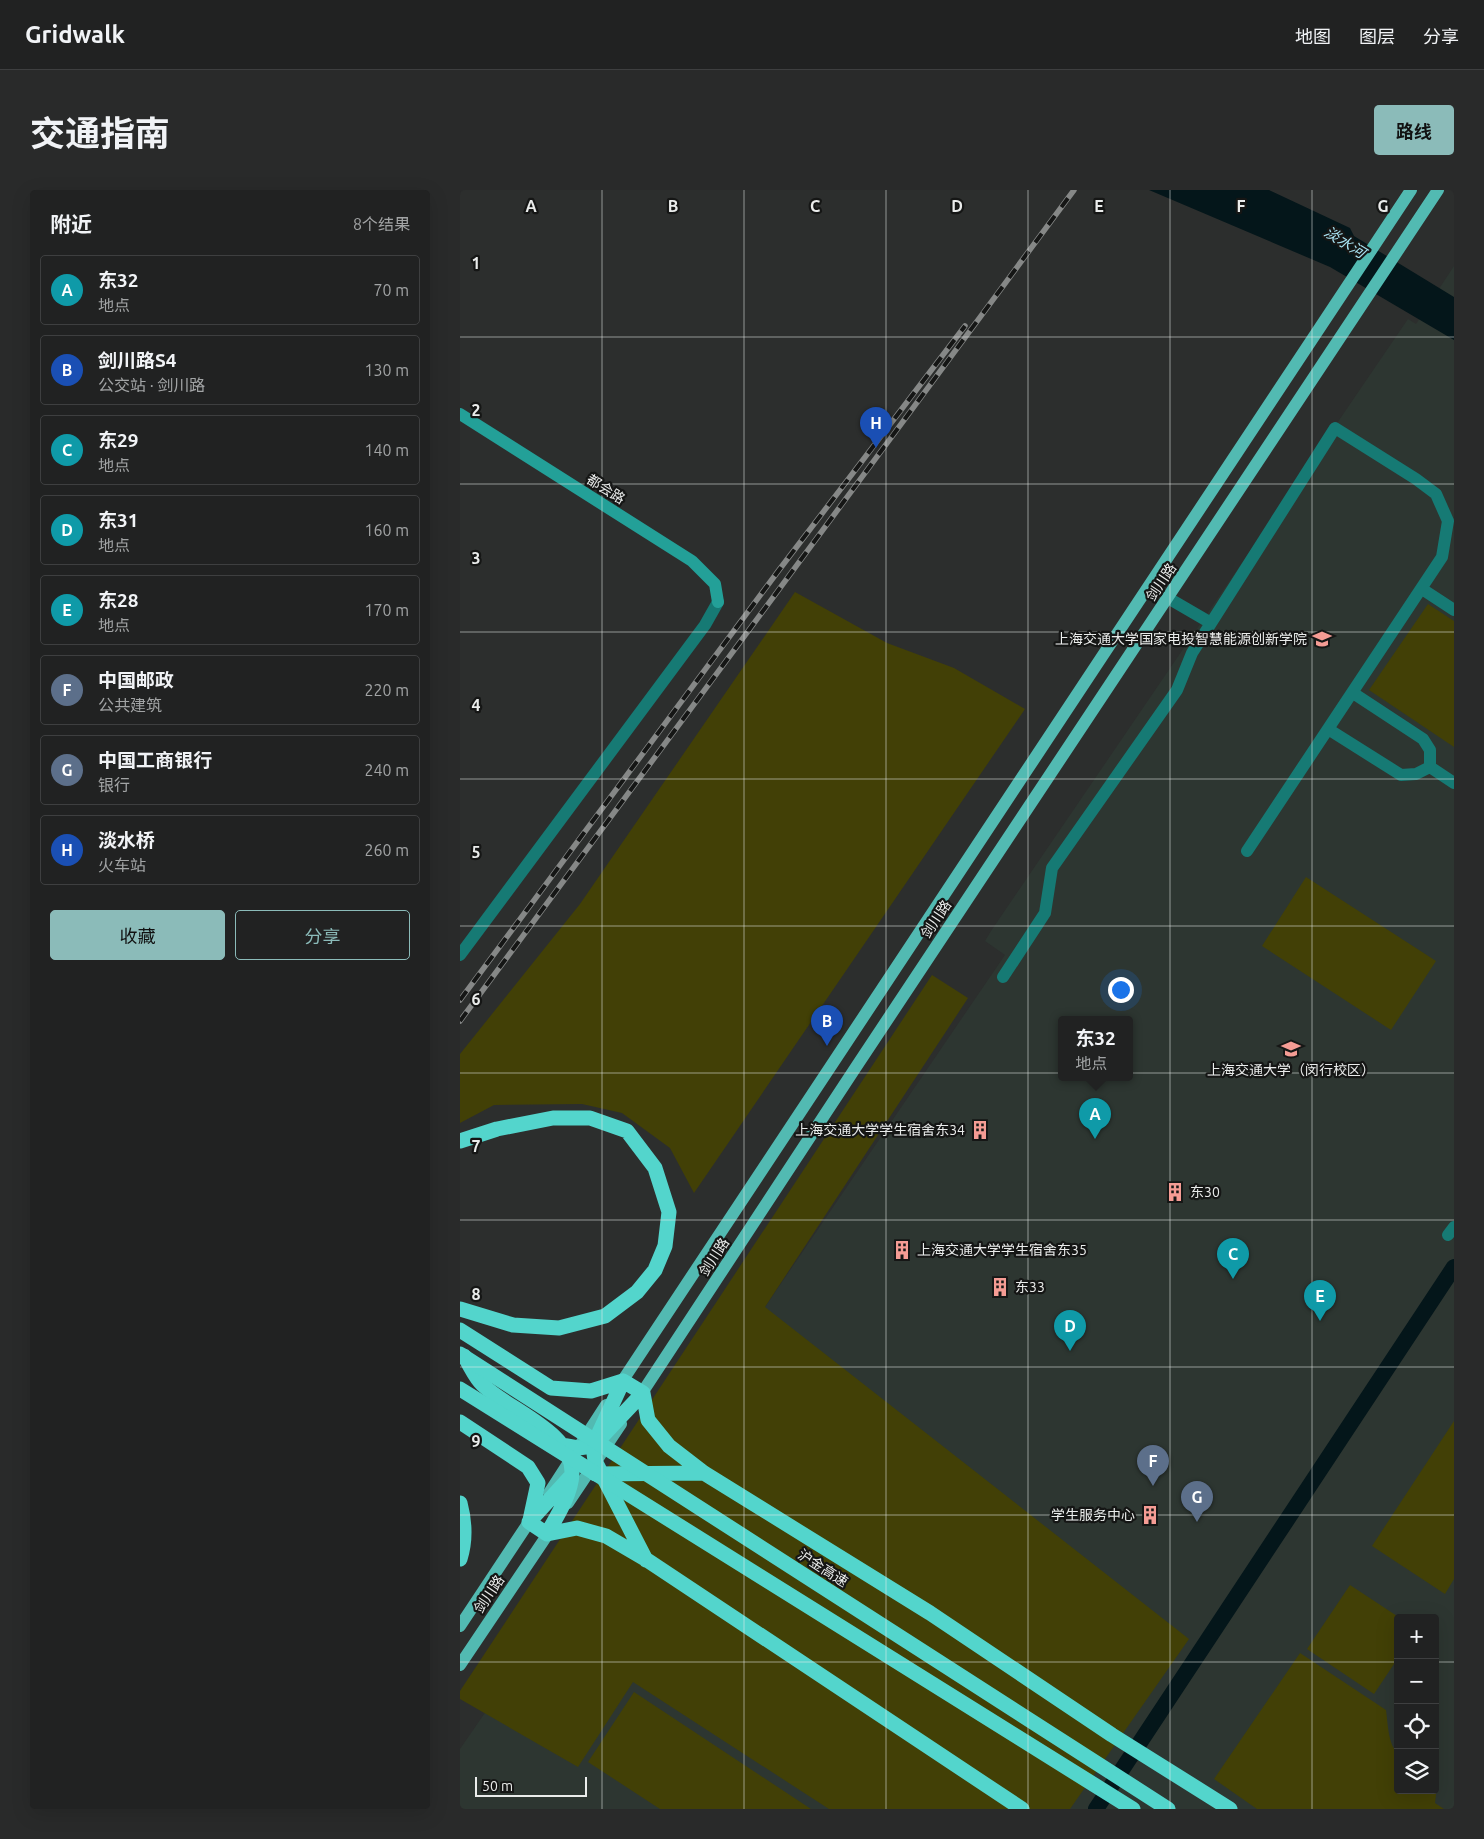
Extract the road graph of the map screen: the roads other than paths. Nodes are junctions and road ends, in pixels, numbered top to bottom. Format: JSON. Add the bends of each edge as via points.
{"nodes":[{"id":1,"x":1411,"y":190,"type":"edge"},
{"id":2,"x":1438,"y":190,"type":"edge"},
{"id":3,"x":460,"y":414,"type":"edge"},
{"id":4,"x":1422,"y":589,"type":"junction"},
{"id":5,"x":1168,"y":598,"type":"junction"},
{"id":6,"x":1454,"y":610,"type":"edge"},
{"id":7,"x":1211,"y":624,"type":"junction"},
{"id":8,"x":1353,"y":693,"type":"junction"},
{"id":9,"x":1328,"y":729,"type":"junction"},
{"id":10,"x":1430,"y":767,"type":"junction"},
{"id":11,"x":1454,"y":783,"type":"edge"},
{"id":12,"x":1247,"y":851,"type":"dead end"},
{"id":13,"x":460,"y":955,"type":"edge"},
{"id":14,"x":1003,"y":977,"type":"dead end"},
{"id":15,"x":460,"y":1141,"type":"edge"},
{"id":16,"x":460,"y":1309,"type":"edge"},
{"id":17,"x":460,"y":1330,"type":"edge"},
{"id":18,"x":460,"y":1349,"type":"edge"},
{"id":19,"x":460,"y":1354,"type":"edge"},
{"id":20,"x":623,"y":1381,"type":"junction"},
{"id":21,"x":460,"y":1388,"type":"edge"},
{"id":22,"x":643,"y":1393,"type":"junction"},
{"id":23,"x":460,"y":1422,"type":"edge"},
{"id":24,"x":562,"y":1446,"type":"junction"},
{"id":25,"x":585,"y":1463,"type":"junction"},
{"id":26,"x":704,"y":1473,"type":"junction"},
{"id":27,"x":460,"y":1503,"type":"edge"},
{"id":28,"x":529,"y":1522,"type":"junction"},
{"id":29,"x":547,"y":1534,"type":"junction"},
{"id":30,"x":460,"y":1558,"type":"edge"},
{"id":31,"x":646,"y":1560,"type":"junction"},
{"id":32,"x":460,"y":1626,"type":"edge"},
{"id":33,"x":460,"y":1665,"type":"edge"},
{"id":34,"x":1022,"y":1809,"type":"edge"},
{"id":35,"x":1133,"y":1809,"type":"edge"},
{"id":36,"x":1168,"y":1809,"type":"edge"},
{"id":37,"x":1230,"y":1809,"type":"edge"}],
"edges":[{"from":1,"to":20,"type":"main road","name":"剑川路"},
{"from":2,"to":5,"type":"main road","name":"剑川路"},
{"from":3,"to":13,"type":"street","name":"都会路","via":[[692,561],[714,584],[718,602],[705,625]]},
{"from":4,"to":6,"type":"street"},
{"from":4,"to":7,"type":"street","via":[[1442,557],[1448,521],[1436,494],[1335,428]]},
{"from":4,"to":8,"type":"street"},
{"from":5,"to":7,"type":"street"},
{"from":5,"to":22,"type":"main road","name":"剑川路"},
{"from":7,"to":14,"type":"street","via":[[1192,653],[1177,690],[1052,868],[1045,913]]},
{"from":8,"to":9,"type":"street"},
{"from":8,"to":10,"type":"street","via":[[1424,739],[1430,750]]},
{"from":9,"to":10,"type":"street","via":[[1401,775],[1416,774]]},
{"from":9,"to":12,"type":"street"},
{"from":10,"to":11,"type":"street"},
{"from":15,"to":16,"type":"highway","via":[[497,1129],[553,1118],[590,1118],[628,1132],[655,1168],[669,1212],[665,1246],[655,1270],[637,1292],[605,1316],[559,1328],[513,1325]]},
{"from":17,"to":20,"type":"highway","via":[[551,1388],[591,1391]]},
{"from":18,"to":24,"type":"highway","via":[[482,1385],[550,1433]]},
{"from":19,"to":36,"type":"highway","name":"沪金高速","bridge":true},
{"from":20,"to":22,"type":"highway"},
{"from":20,"to":25,"type":"highway"},
{"from":21,"to":24,"type":"highway","via":[[544,1441]]},
{"from":21,"to":35,"type":"highway","bridge":true},
{"from":22,"to":25,"type":"highway"},
{"from":22,"to":26,"type":"highway","via":[[648,1420],[669,1446]]},
{"from":23,"to":28,"type":"highway","via":[[528,1467],[538,1483]]},
{"from":24,"to":25,"type":"highway"},
{"from":25,"to":26,"type":"highway"},
{"from":25,"to":28,"type":"highway"},
{"from":25,"to":29,"type":"highway"},
{"from":25,"to":31,"type":"highway"},
{"from":26,"to":37,"type":"highway","via":[[930,1614]]},
{"from":27,"to":30,"type":"highway","via":[[465,1539]]},
{"from":28,"to":29,"type":"highway"},
{"from":28,"to":32,"type":"main road","name":"剑川路"},
{"from":29,"to":31,"type":"highway","via":[[577,1528],[606,1536]]},
{"from":29,"to":33,"type":"main road","name":"剑川路"},
{"from":31,"to":34,"type":"highway"}]}
